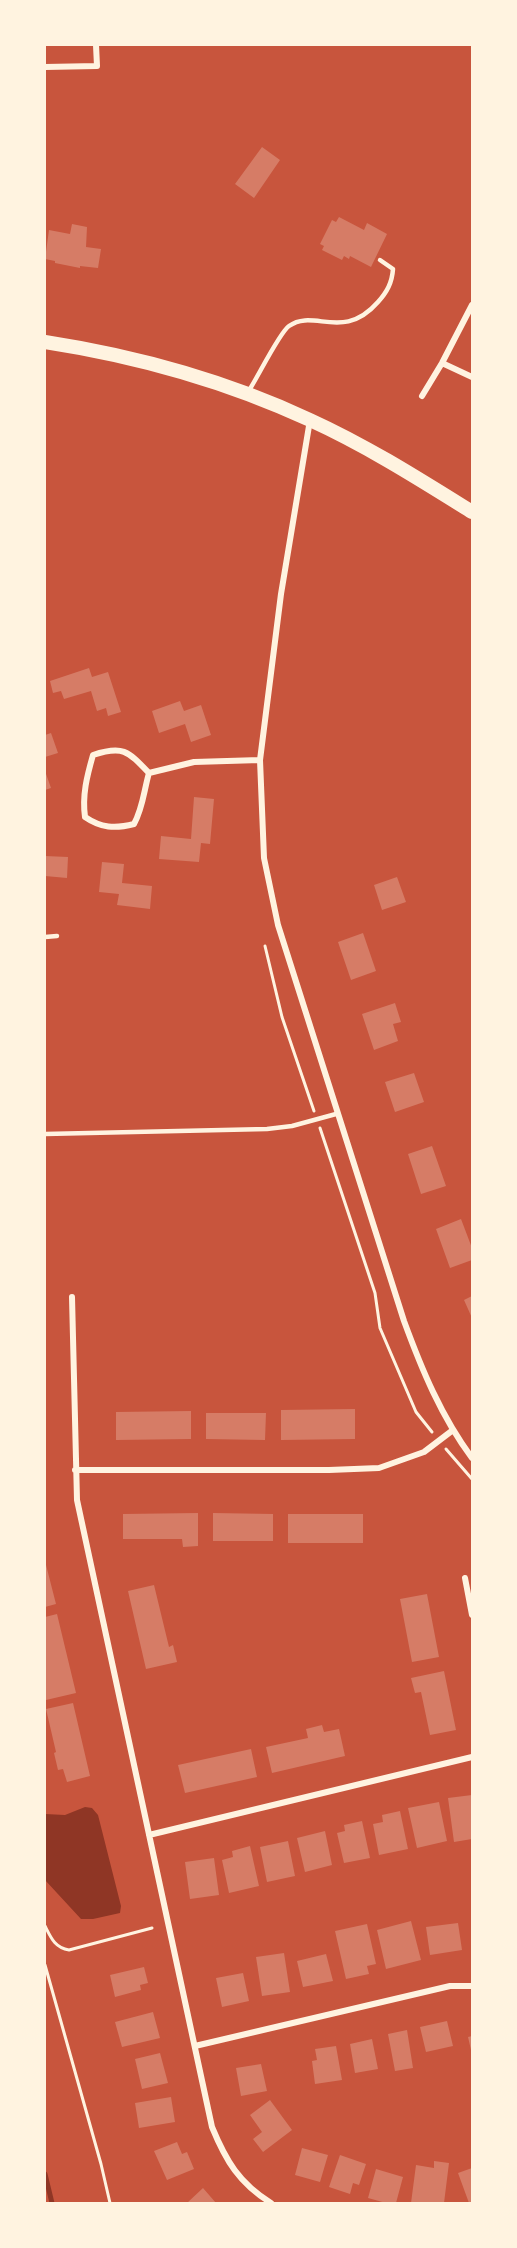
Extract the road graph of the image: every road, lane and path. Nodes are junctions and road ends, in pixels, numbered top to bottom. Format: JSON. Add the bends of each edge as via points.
{"nodes":[{"id":1,"x":96,"y":45,"type":"edge"},
{"id":2,"x":45,"y":67,"type":"edge"},
{"id":3,"x":380,"y":260,"type":"dead end"},
{"id":4,"x":472,"y":305,"type":"edge"},
{"id":5,"x":45,"y":342,"type":"edge"},
{"id":6,"x":442,"y":363,"type":"junction"},
{"id":7,"x":472,"y":377,"type":"edge"},
{"id":8,"x":246,"y":394,"type":"junction"},
{"id":9,"x":422,"y":396,"type":"dead end"},
{"id":10,"x":310,"y":419,"type":"junction"},
{"id":11,"x":472,"y":512,"type":"edge"},
{"id":12,"x":260,"y":760,"type":"junction"},
{"id":13,"x":149,"y":773,"type":"junction"},
{"id":14,"x":57,"y":936,"type":"dead end"},
{"id":15,"x":45,"y":937,"type":"edge"},
{"id":16,"x":265,"y":946,"type":"dead end"},
{"id":17,"x":310,"y":1100,"type":"dead end"},
{"id":18,"x":336,"y":1114,"type":"junction"},
{"id":19,"x":322,"y":1133,"type":"dead end"},
{"id":20,"x":45,"y":1134,"type":"edge"},
{"id":21,"x":72,"y":1297,"type":"dead end"},
{"id":22,"x":424,"y":1424,"type":"dead end"},
{"id":23,"x":453,"y":1430,"type":"junction"},
{"id":24,"x":447,"y":1450,"type":"dead end"},
{"id":25,"x":472,"y":1458,"type":"edge"},
{"id":26,"x":75,"y":1470,"type":"junction"},
{"id":27,"x":472,"y":1479,"type":"edge"},
{"id":28,"x":465,"y":1578,"type":"dead end"},
{"id":29,"x":472,"y":1615,"type":"edge"},
{"id":30,"x":472,"y":1757,"type":"edge"},
{"id":31,"x":149,"y":1835,"type":"junction"},
{"id":32,"x":45,"y":1926,"type":"edge"},
{"id":33,"x":152,"y":1928,"type":"dead end"},
{"id":34,"x":45,"y":1965,"type":"edge"},
{"id":35,"x":472,"y":1986,"type":"edge"},
{"id":36,"x":195,"y":2046,"type":"junction"},
{"id":37,"x":110,"y":2203,"type":"edge"},
{"id":38,"x":271,"y":2203,"type":"edge"}],
"edges":[{"from":1,"to":2,"type":"street","via":[[97,66]]},
{"from":3,"to":8,"type":"lane","via":[[393,269],[392,278],[386,293],[369,312],[342,324],[290,324]]},
{"from":4,"to":6,"type":"street"},
{"from":5,"to":8,"type":"highway","via":[[196,375]]},
{"from":6,"to":7,"type":"street"},
{"from":6,"to":9,"type":"street"},
{"from":8,"to":10,"type":"highway"},
{"from":10,"to":11,"type":"highway","via":[[390,461]]},
{"from":10,"to":12,"type":"street","via":[[281,594]]},
{"from":12,"to":13,"type":"street","via":[[194,762]]},
{"from":12,"to":18,"type":"street","via":[[264,858],[278,925]]},
{"from":13,"to":13,"type":"street","via":[[130,753],[111,749],[93,755],[86,777],[85,817],[98,825],[134,824],[141,812]]},
{"from":14,"to":15,"type":"lane"},
{"from":16,"to":17,"type":"path","via":[[282,1017]]},
{"from":18,"to":20,"type":"lane","via":[[267,1129]]},
{"from":18,"to":23,"type":"street","via":[[424,1376]]},
{"from":19,"to":22,"type":"path","via":[[375,1293],[380,1328]]},
{"from":21,"to":26,"type":"street"},
{"from":23,"to":25,"type":"street"},
{"from":23,"to":26,"type":"street","via":[[424,1452],[379,1468]]},
{"from":24,"to":27,"type":"path"},
{"from":26,"to":31,"type":"street","via":[[77,1500]]},
{"from":28,"to":29,"type":"street"},
{"from":30,"to":31,"type":"street"},
{"from":31,"to":36,"type":"street"},
{"from":32,"to":33,"type":"path","via":[[56,1945],[69,1950]]},
{"from":34,"to":37,"type":"path"},
{"from":35,"to":36,"type":"street","via":[[450,1986]]},
{"from":36,"to":38,"type":"street","via":[[212,2127],[225,2157],[253,2192]]}]}
